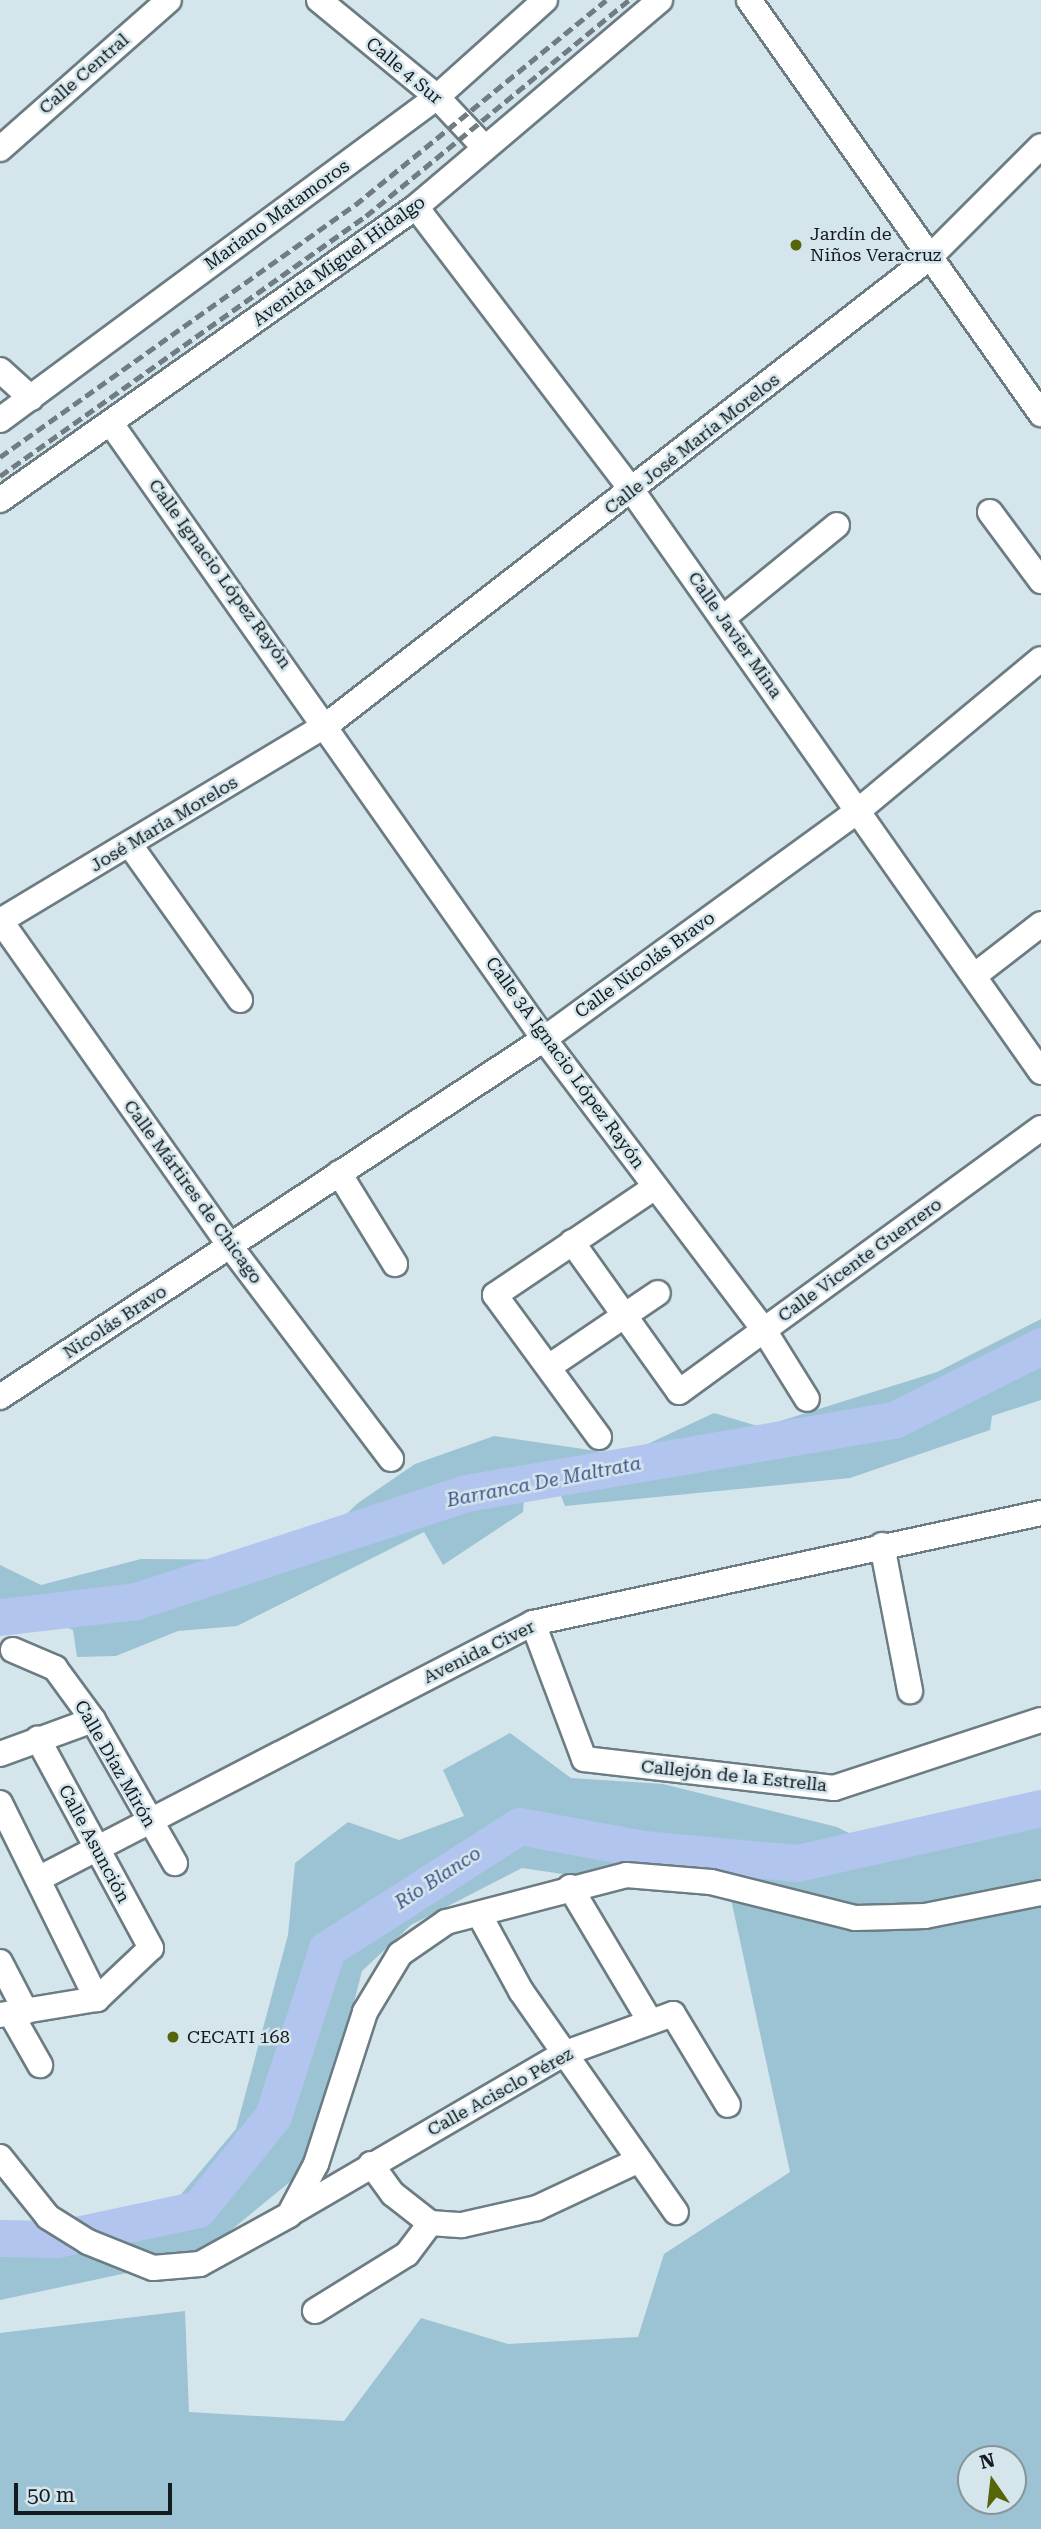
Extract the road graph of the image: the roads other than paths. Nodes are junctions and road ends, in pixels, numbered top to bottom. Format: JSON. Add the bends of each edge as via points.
{"nodes":[{"id":1,"x":169,"y":0,"type":"edge"},
{"id":2,"x":318,"y":0,"type":"edge"},
{"id":3,"x":545,"y":0,"type":"edge"},
{"id":4,"x":660,"y":0,"type":"edge"},
{"id":5,"x":749,"y":0,"type":"edge"},
{"id":6,"x":437,"y":97,"type":"junction"},
{"id":7,"x":1041,"y":146,"type":"edge"},
{"id":8,"x":485,"y":148,"type":"junction"},
{"id":9,"x":0,"y":149,"type":"edge"},
{"id":10,"x":416,"y":207,"type":"junction"},
{"id":11,"x":929,"y":257,"type":"junction"},
{"id":12,"x":0,"y":370,"type":"edge"},
{"id":13,"x":31,"y":398,"type":"junction"},
{"id":14,"x":1041,"y":414,"type":"edge"},
{"id":15,"x":0,"y":420,"type":"edge"},
{"id":16,"x":112,"y":425,"type":"junction"},
{"id":17,"x":633,"y":492,"type":"junction"},
{"id":18,"x":0,"y":500,"type":"edge"},
{"id":19,"x":989,"y":512,"type":"dead end"},
{"id":20,"x":837,"y":525,"type":"dead end"},
{"id":21,"x":1041,"y":581,"type":"edge"},
{"id":22,"x":723,"y":618,"type":"junction"},
{"id":23,"x":1041,"y":659,"type":"edge"},
{"id":24,"x":328,"y":724,"type":"junction"},
{"id":25,"x":859,"y":810,"type":"junction"},
{"id":26,"x":130,"y":845,"type":"junction"},
{"id":27,"x":0,"y":921,"type":"edge"},
{"id":28,"x":1041,"y":924,"type":"edge"},
{"id":29,"x":974,"y":976,"type":"junction"},
{"id":30,"x":240,"y":1000,"type":"dead end"},
{"id":31,"x":544,"y":1039,"type":"junction"},
{"id":32,"x":1041,"y":1072,"type":"edge"},
{"id":33,"x":1041,"y":1128,"type":"edge"},
{"id":34,"x":339,"y":1173,"type":"junction"},
{"id":35,"x":655,"y":1187,"type":"junction"},
{"id":36,"x":572,"y":1242,"type":"junction"},
{"id":37,"x":230,"y":1247,"type":"junction"},
{"id":38,"x":395,"y":1264,"type":"dead end"},
{"id":39,"x":658,"y":1293,"type":"dead end"},
{"id":40,"x":626,"y":1316,"type":"junction"},
{"id":41,"x":764,"y":1330,"type":"junction"},
{"id":42,"x":550,"y":1366,"type":"junction"},
{"id":43,"x":0,"y":1397,"type":"edge"},
{"id":44,"x":807,"y":1399,"type":"dead end"},
{"id":45,"x":599,"y":1437,"type":"dead end"},
{"id":46,"x":391,"y":1459,"type":"dead end"},
{"id":47,"x":1041,"y":1513,"type":"edge"},
{"id":48,"x":882,"y":1545,"type":"junction"},
{"id":49,"x":533,"y":1623,"type":"junction"},
{"id":50,"x":13,"y":1650,"type":"dead end"},
{"id":51,"x":909,"y":1691,"type":"dead end"},
{"id":52,"x":93,"y":1720,"type":"junction"},
{"id":53,"x":1041,"y":1720,"type":"edge"},
{"id":54,"x":38,"y":1740,"type":"junction"},
{"id":55,"x":0,"y":1754,"type":"edge"},
{"id":56,"x":0,"y":1803,"type":"edge"},
{"id":57,"x":146,"y":1821,"type":"junction"},
{"id":58,"x":97,"y":1847,"type":"junction"},
{"id":59,"x":175,"y":1864,"type":"dead end"},
{"id":60,"x":38,"y":1879,"type":"junction"},
{"id":61,"x":570,"y":1886,"type":"junction"},
{"id":62,"x":1041,"y":1893,"type":"edge"},
{"id":63,"x":479,"y":1914,"type":"junction"},
{"id":64,"x":0,"y":1962,"type":"edge"},
{"id":65,"x":97,"y":1999,"type":"junction"},
{"id":66,"x":12,"y":2014,"type":"edge"},
{"id":67,"x":662,"y":2017,"type":"junction"},
{"id":68,"x":563,"y":2054,"type":"junction"},
{"id":69,"x":40,"y":2065,"type":"dead end"},
{"id":70,"x":728,"y":2105,"type":"dead end"},
{"id":71,"x":0,"y":2157,"type":"edge"},
{"id":72,"x":637,"y":2161,"type":"junction"},
{"id":73,"x":371,"y":2164,"type":"junction"},
{"id":74,"x":676,"y":2212,"type":"dead end"},
{"id":75,"x":289,"y":2215,"type":"junction"},
{"id":76,"x":430,"y":2222,"type":"junction"},
{"id":77,"x":314,"y":2311,"type":"dead end"}],
"edges":[{"from":1,"to":9,"type":"street","name":"Calle Central"},
{"from":2,"to":6,"type":"street","name":"Calle 4 Sur"},
{"from":3,"to":6,"type":"street","name":"Mariano Matamoros"},
{"from":4,"to":8,"type":"street","name":"Avenida Miguel Hidalgo"},
{"from":5,"to":11,"type":"street"},
{"from":6,"to":8,"type":"street","name":"Calle 4 Sur"},
{"from":6,"to":13,"type":"street","name":"Mariano Matamoros"},
{"from":7,"to":11,"type":"street","name":"Calle José María Morelos"},
{"from":8,"to":10,"type":"street","name":"Avenida Miguel Hidalgo"},
{"from":10,"to":16,"type":"street","name":"Avenida Miguel Hidalgo"},
{"from":10,"to":17,"type":"street","name":"Calle Javier Mina"},
{"from":11,"to":14,"type":"street"},
{"from":11,"to":17,"type":"street","name":"Calle José María Morelos"},
{"from":12,"to":13,"type":"street"},
{"from":13,"to":15,"type":"street","name":"Mariano Matamoros"},
{"from":16,"to":18,"type":"street","name":"Avenida Miguel Hidalgo"},
{"from":16,"to":24,"type":"street","name":"Calle Ignacio López Rayón"},
{"from":17,"to":22,"type":"street","name":"Calle Javier Mina"},
{"from":17,"to":24,"type":"street","name":"Calle José María Morelos"},
{"from":19,"to":21,"type":"street"},
{"from":20,"to":22,"type":"street"},
{"from":22,"to":25,"type":"street","name":"Calle Javier Mina"},
{"from":23,"to":25,"type":"street","name":"Calle Nicolás Bravo"},
{"from":24,"to":26,"type":"street","name":"José María Morelos"},
{"from":24,"to":31,"type":"street","name":"Calle 3A Ignacio López Rayón"},
{"from":25,"to":29,"type":"street","name":"Calle Javier Mina"},
{"from":25,"to":31,"type":"street","name":"Calle Nicolás Bravo"},
{"from":26,"to":27,"type":"street","name":"José María Morelos"},
{"from":26,"to":30,"type":"street"},
{"from":27,"to":37,"type":"street","name":"Calle Mártires de Chicago"},
{"from":28,"to":29,"type":"street"},
{"from":29,"to":32,"type":"street","name":"Calle Javier Mina"},
{"from":31,"to":34,"type":"street","name":"Calle Nicolás Bravo"},
{"from":31,"to":35,"type":"street","name":"Calle 3A Ignacio López Rayón"},
{"from":33,"to":41,"type":"street","name":"Calle Vicente Guerrero"},
{"from":34,"to":37,"type":"street","name":"Calle Nicolás Bravo"},
{"from":34,"to":38,"type":"street"},
{"from":35,"to":36,"type":"street"},
{"from":35,"to":41,"type":"street","name":"Calle 3A Ignacio López Rayón"},
{"from":36,"to":40,"type":"street"},
{"from":36,"to":42,"type":"street","via":[[495,1295]]},
{"from":37,"to":43,"type":"street","name":"Nicolás Bravo"},
{"from":37,"to":46,"type":"street","name":"Calle Mártires de Chicago"},
{"from":39,"to":40,"type":"street"},
{"from":40,"to":41,"type":"street","name":"Calle Vicente Guerrero","via":[[679,1392]]},
{"from":40,"to":42,"type":"street"},
{"from":41,"to":44,"type":"street","name":"Calle 3A Ignacio López Rayón"},
{"from":42,"to":45,"type":"street"},
{"from":47,"to":48,"type":"street","name":"Avenida Civer"},
{"from":48,"to":49,"type":"street","name":"Avenida Civer"},
{"from":48,"to":51,"type":"street"},
{"from":49,"to":53,"type":"street","name":"Callejón de la Estrella","via":[[584,1759],[834,1788]]},
{"from":49,"to":57,"type":"street","name":"Avenida Civer"},
{"from":50,"to":52,"type":"street","name":"Calle Díaz Mirón","via":[[55,1668]]},
{"from":52,"to":54,"type":"street"},
{"from":52,"to":57,"type":"street","name":"Calle Díaz Mirón"},
{"from":54,"to":55,"type":"street"},
{"from":54,"to":58,"type":"street","name":"Calle Asunción"},
{"from":56,"to":60,"type":"street"},
{"from":57,"to":58,"type":"street","name":"Avenida Civer"},
{"from":57,"to":59,"type":"street","name":"Calle Díaz Mirón"},
{"from":58,"to":60,"type":"street","name":"Avenida Civer"},
{"from":58,"to":65,"type":"street","name":"Calle Asunción","via":[[151,1948]]},
{"from":60,"to":65,"type":"street"},
{"from":61,"to":62,"type":"street","via":[[626,1875],[711,1882],[855,1918],[925,1916]]},
{"from":61,"to":63,"type":"street"},
{"from":61,"to":67,"type":"street"},
{"from":63,"to":68,"type":"street"},
{"from":63,"to":75,"type":"street","via":[[446,1922],[400,1954],[365,2012],[316,2164]]},
{"from":64,"to":66,"type":"street"},
{"from":65,"to":66,"type":"street"},
{"from":66,"to":69,"type":"street"},
{"from":67,"to":68,"type":"street","name":"Calle Acisclo Pérez"},
{"from":67,"to":70,"type":"street"},
{"from":68,"to":72,"type":"street"},
{"from":68,"to":73,"type":"street","name":"Calle Acisclo Pérez"},
{"from":71,"to":75,"type":"street","name":"Calle Acisclo Pérez","via":[[48,2217],[88,2242],[153,2268],[200,2264]]},
{"from":72,"to":74,"type":"street"},
{"from":72,"to":76,"type":"street","via":[[537,2208],[462,2225]]},
{"from":73,"to":75,"type":"street","name":"Calle Acisclo Pérez"},
{"from":73,"to":76,"type":"street","via":[[393,2194]]},
{"from":76,"to":77,"type":"street","via":[[407,2254]]}]}
